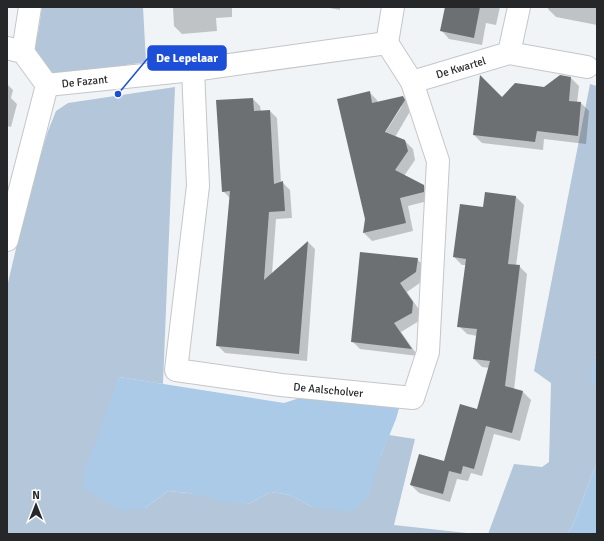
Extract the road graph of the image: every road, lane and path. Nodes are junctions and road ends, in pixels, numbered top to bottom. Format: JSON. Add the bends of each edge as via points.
{"nodes":[{"id":1,"x":30,"y":7,"type":"edge"},
{"id":2,"x":393,"y":7,"type":"edge"},
{"id":3,"x":519,"y":7,"type":"edge"},
{"id":4,"x":387,"y":43,"type":"junction"},
{"id":5,"x":15,"y":50,"type":"edge"},
{"id":6,"x":508,"y":53,"type":"junction"},
{"id":7,"x":587,"y":67,"type":"dead end"},
{"id":8,"x":193,"y":70,"type":"junction"},
{"id":9,"x":412,"y":82,"type":"junction"},
{"id":10,"x":47,"y":85,"type":"junction"},
{"id":11,"x":7,"y":240,"type":"edge"}],
"edges":[{"from":1,"to":5,"type":"street"},
{"from":2,"to":4,"type":"street"},
{"from":3,"to":6,"type":"street"},
{"from":4,"to":8,"type":"street","name":"De Fazant"},
{"from":4,"to":9,"type":"street","name":"De Aalscholver"},
{"from":5,"to":10,"type":"street"},
{"from":6,"to":7,"type":"street","name":"De Kwartel"},
{"from":6,"to":9,"type":"street","name":"De Kwartel"},
{"from":8,"to":9,"type":"street","name":"De Aalscholver","via":[[198,186],[176,370],[281,385],[413,398],[428,352],[438,161]]},
{"from":8,"to":10,"type":"street","name":"De Fazant"},
{"from":10,"to":11,"type":"street","name":"De Fazant"}]}
